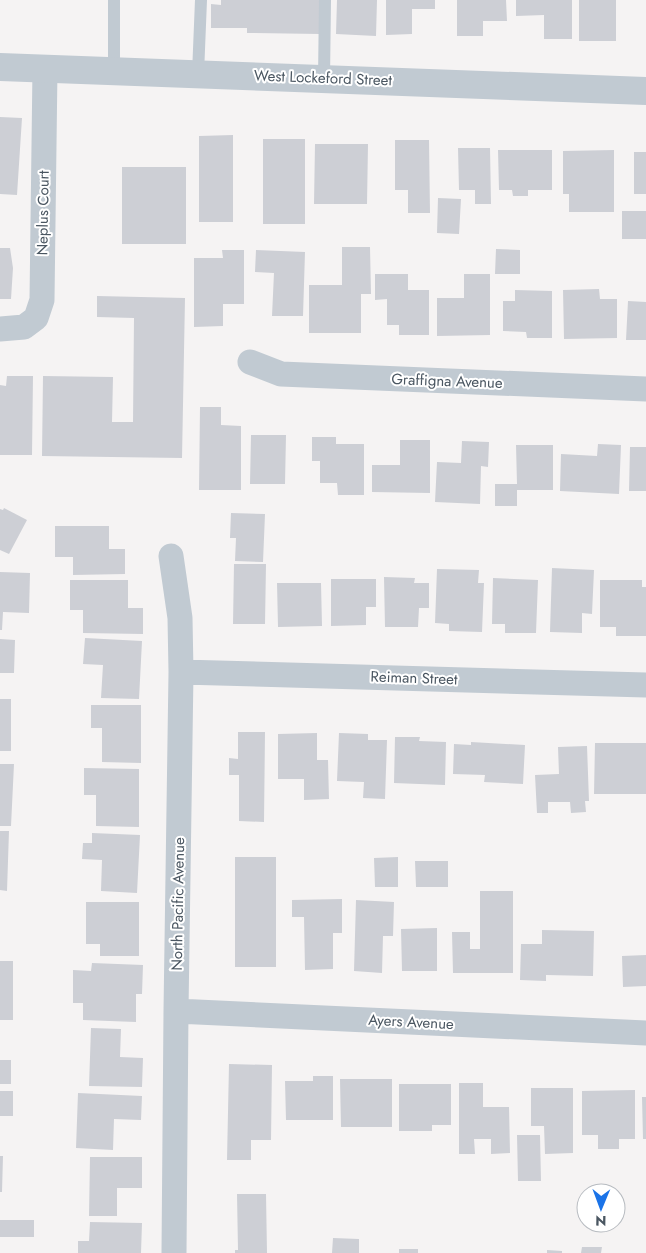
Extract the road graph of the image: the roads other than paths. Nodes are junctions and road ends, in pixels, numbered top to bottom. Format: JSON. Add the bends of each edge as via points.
{"nodes":[{"id":1,"x":114,"y":0,"type":"edge"},
{"id":2,"x":201,"y":0,"type":"edge"},
{"id":3,"x":325,"y":0,"type":"edge"},
{"id":4,"x":0,"y":67,"type":"edge"},
{"id":5,"x":45,"y":68,"type":"junction"},
{"id":6,"x":114,"y":71,"type":"junction"},
{"id":7,"x":198,"y":74,"type":"junction"},
{"id":8,"x":324,"y":79,"type":"junction"},
{"id":9,"x":646,"y":91,"type":"edge"},
{"id":10,"x":0,"y":329,"type":"edge"},
{"id":11,"x":250,"y":362,"type":"dead end"},
{"id":12,"x":646,"y":389,"type":"edge"},
{"id":13,"x":171,"y":556,"type":"dead end"},
{"id":14,"x":181,"y":672,"type":"junction"},
{"id":15,"x":646,"y":685,"type":"edge"},
{"id":16,"x":176,"y":1011,"type":"junction"},
{"id":17,"x":646,"y":1033,"type":"edge"},
{"id":18,"x":174,"y":1253,"type":"edge"}],
"edges":[{"from":1,"to":6,"type":"lane"},
{"from":2,"to":7,"type":"lane"},
{"from":3,"to":8,"type":"lane"},
{"from":4,"to":5,"type":"street","name":"West Lockeford Street"},
{"from":5,"to":6,"type":"street","name":"West Lockeford Street"},
{"from":5,"to":10,"type":"street","name":"Neplus Court","via":[[42,300],[36,318],[24,327]]},
{"from":6,"to":7,"type":"street","name":"West Lockeford Street"},
{"from":7,"to":8,"type":"street","name":"West Lockeford Street"},
{"from":8,"to":9,"type":"street","name":"West Lockeford Street"},
{"from":11,"to":12,"type":"street","name":"Graffigna Avenue","via":[[281,374]]},
{"from":13,"to":14,"type":"street","name":"North Pacific Avenue","via":[[180,618]]},
{"from":14,"to":15,"type":"street","name":"Reiman Street"},
{"from":14,"to":16,"type":"street","name":"North Pacific Avenue"},
{"from":16,"to":17,"type":"street","name":"Ayers Avenue"},
{"from":16,"to":18,"type":"street","name":"North Pacific Avenue"}]}
